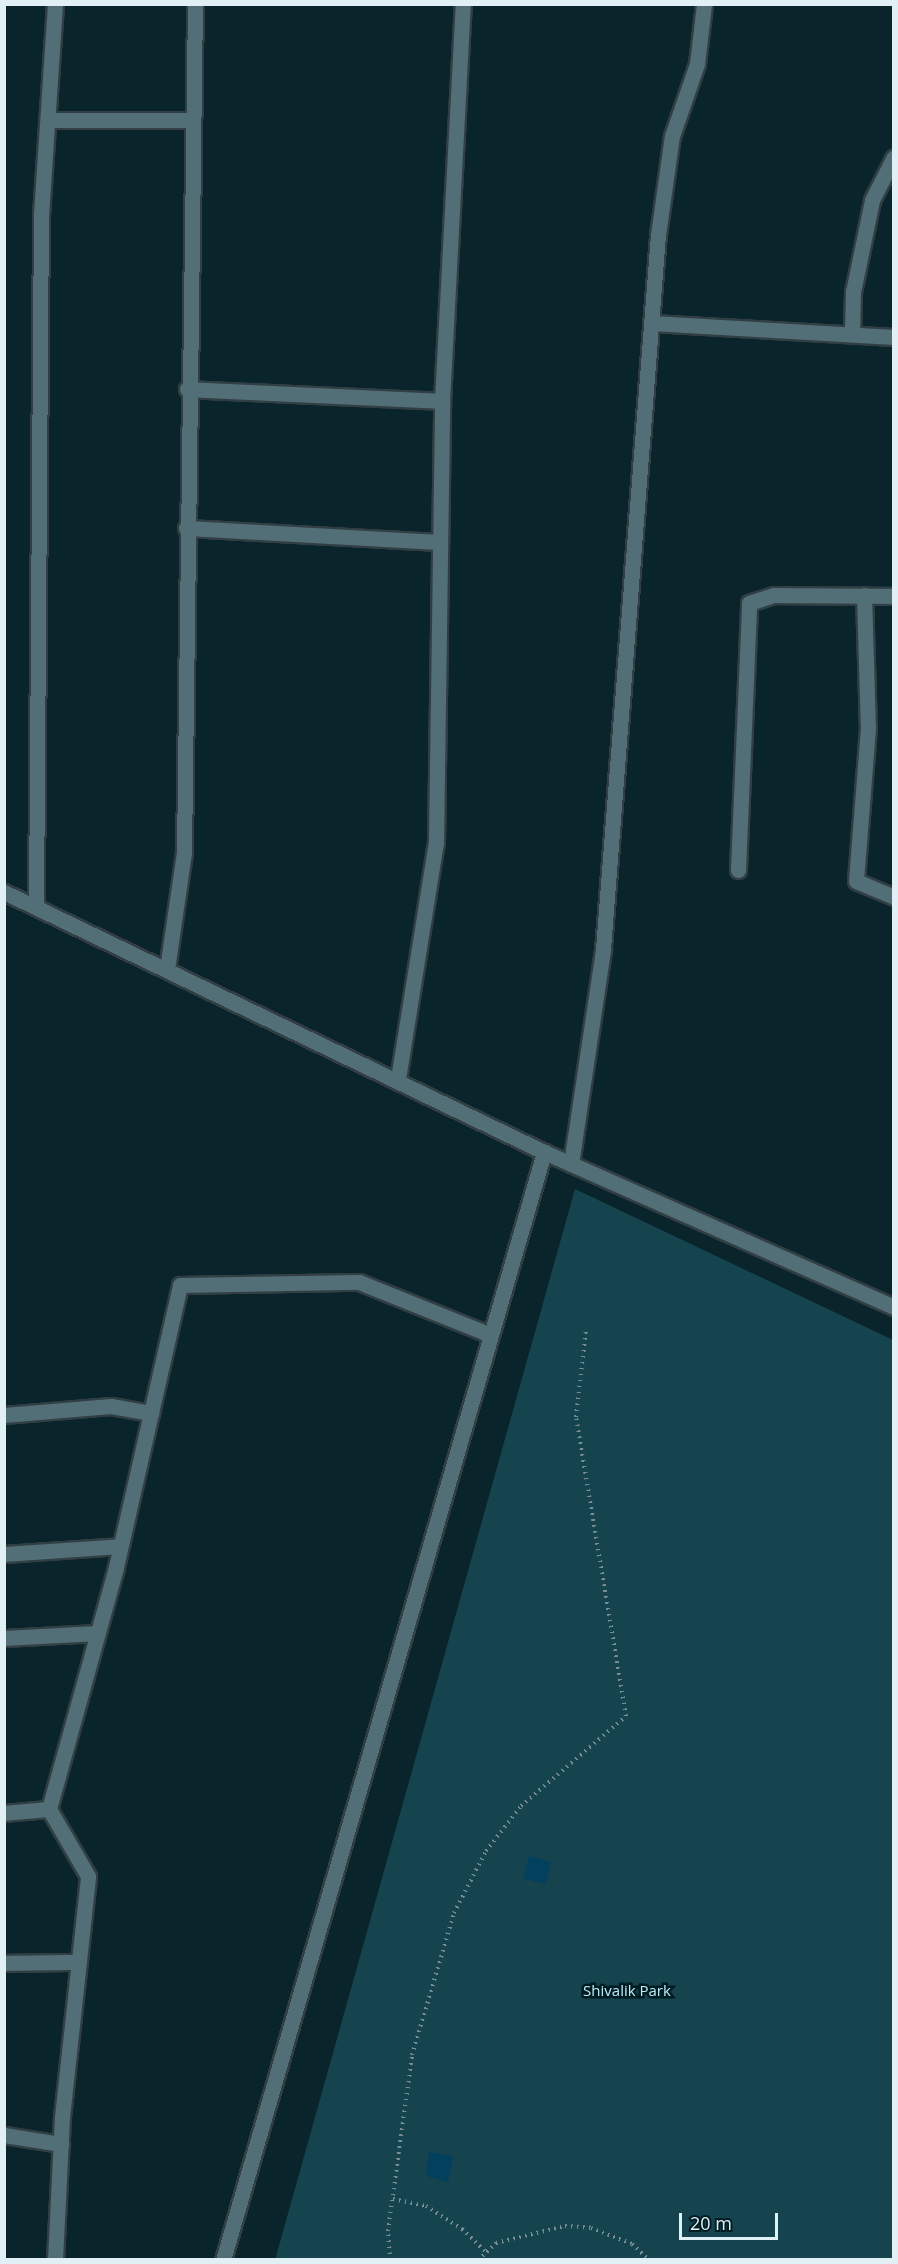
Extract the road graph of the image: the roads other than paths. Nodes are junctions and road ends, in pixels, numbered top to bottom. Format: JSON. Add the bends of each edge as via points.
{"nodes":[{"id":1,"x":55,"y":4,"type":"edge"},
{"id":2,"x":195,"y":4,"type":"edge"},
{"id":3,"x":463,"y":4,"type":"edge"},
{"id":4,"x":704,"y":4,"type":"edge"},
{"id":5,"x":48,"y":120,"type":"junction"},
{"id":6,"x":191,"y":120,"type":"junction"},
{"id":7,"x":894,"y":157,"type":"edge"},
{"id":8,"x":652,"y":323,"type":"junction"},
{"id":9,"x":852,"y":333,"type":"junction"},
{"id":10,"x":894,"y":337,"type":"edge"},
{"id":11,"x":187,"y":389,"type":"junction"},
{"id":12,"x":442,"y":400,"type":"junction"},
{"id":13,"x":186,"y":528,"type":"junction"},
{"id":14,"x":440,"y":542,"type":"junction"},
{"id":15,"x":864,"y":595,"type":"junction"},
{"id":16,"x":894,"y":596,"type":"edge"},
{"id":17,"x":738,"y":870,"type":"dead end"},
{"id":18,"x":4,"y":892,"type":"edge"},
{"id":19,"x":894,"y":897,"type":"edge"},
{"id":20,"x":36,"y":907,"type":"junction"},
{"id":21,"x":167,"y":969,"type":"junction"},
{"id":22,"x":398,"y":1079,"type":"junction"},
{"id":23,"x":544,"y":1152,"type":"junction"},
{"id":24,"x":571,"y":1164,"type":"junction"},
{"id":25,"x":894,"y":1307,"type":"edge"},
{"id":26,"x":491,"y":1335,"type":"junction"},
{"id":27,"x":151,"y":1413,"type":"junction"},
{"id":28,"x":4,"y":1415,"type":"edge"},
{"id":29,"x":120,"y":1546,"type":"junction"},
{"id":30,"x":4,"y":1554,"type":"edge"},
{"id":31,"x":97,"y":1633,"type":"junction"},
{"id":32,"x":4,"y":1638,"type":"edge"},
{"id":33,"x":49,"y":1809,"type":"junction"},
{"id":34,"x":4,"y":1813,"type":"edge"},
{"id":35,"x":79,"y":1962,"type":"junction"},
{"id":36,"x":4,"y":1963,"type":"edge"},
{"id":37,"x":4,"y":2134,"type":"edge"},
{"id":38,"x":61,"y":2144,"type":"junction"},
{"id":39,"x":229,"y":2241,"type":"junction"},
{"id":40,"x":55,"y":2259,"type":"edge"},
{"id":41,"x":223,"y":2259,"type":"edge"},
{"id":42,"x":231,"y":2259,"type":"edge"}],
"edges":[{"from":1,"to":5,"type":"street"},
{"from":2,"to":6,"type":"street"},
{"from":3,"to":12,"type":"street"},
{"from":4,"to":8,"type":"street","via":[[698,64],[672,136]]},
{"from":5,"to":6,"type":"street"},
{"from":5,"to":20,"type":"street","via":[[41,215]]},
{"from":6,"to":11,"type":"street"},
{"from":7,"to":9,"type":"street","via":[[872,200],[853,292]]},
{"from":8,"to":9,"type":"street"},
{"from":8,"to":24,"type":"street","via":[[603,949]]},
{"from":9,"to":10,"type":"street"},
{"from":11,"to":12,"type":"street"},
{"from":11,"to":13,"type":"street"},
{"from":12,"to":14,"type":"street"},
{"from":13,"to":14,"type":"street"},
{"from":13,"to":21,"type":"street","via":[[184,853]]},
{"from":14,"to":22,"type":"street","via":[[436,843]]},
{"from":15,"to":16,"type":"street"},
{"from":15,"to":17,"type":"street","via":[[774,595],[749,603]]},
{"from":15,"to":19,"type":"street","via":[[868,728],[856,881]]},
{"from":18,"to":20,"type":"street"},
{"from":20,"to":21,"type":"street"},
{"from":21,"to":22,"type":"street"},
{"from":22,"to":23,"type":"street"},
{"from":23,"to":24,"type":"street"},
{"from":23,"to":26,"type":"street"},
{"from":24,"to":25,"type":"street"},
{"from":26,"to":27,"type":"street","via":[[359,1282],[180,1285]]},
{"from":26,"to":39,"type":"street"},
{"from":27,"to":28,"type":"street","via":[[111,1406]]},
{"from":27,"to":29,"type":"street"},
{"from":29,"to":30,"type":"street"},
{"from":29,"to":31,"type":"street"},
{"from":31,"to":32,"type":"street"},
{"from":31,"to":33,"type":"street"},
{"from":33,"to":34,"type":"street"},
{"from":33,"to":35,"type":"street","via":[[88,1876]]},
{"from":35,"to":36,"type":"street"},
{"from":35,"to":38,"type":"street"},
{"from":37,"to":38,"type":"street"},
{"from":38,"to":40,"type":"street"},
{"from":39,"to":41,"type":"street"},
{"from":39,"to":42,"type":"street"}]}
